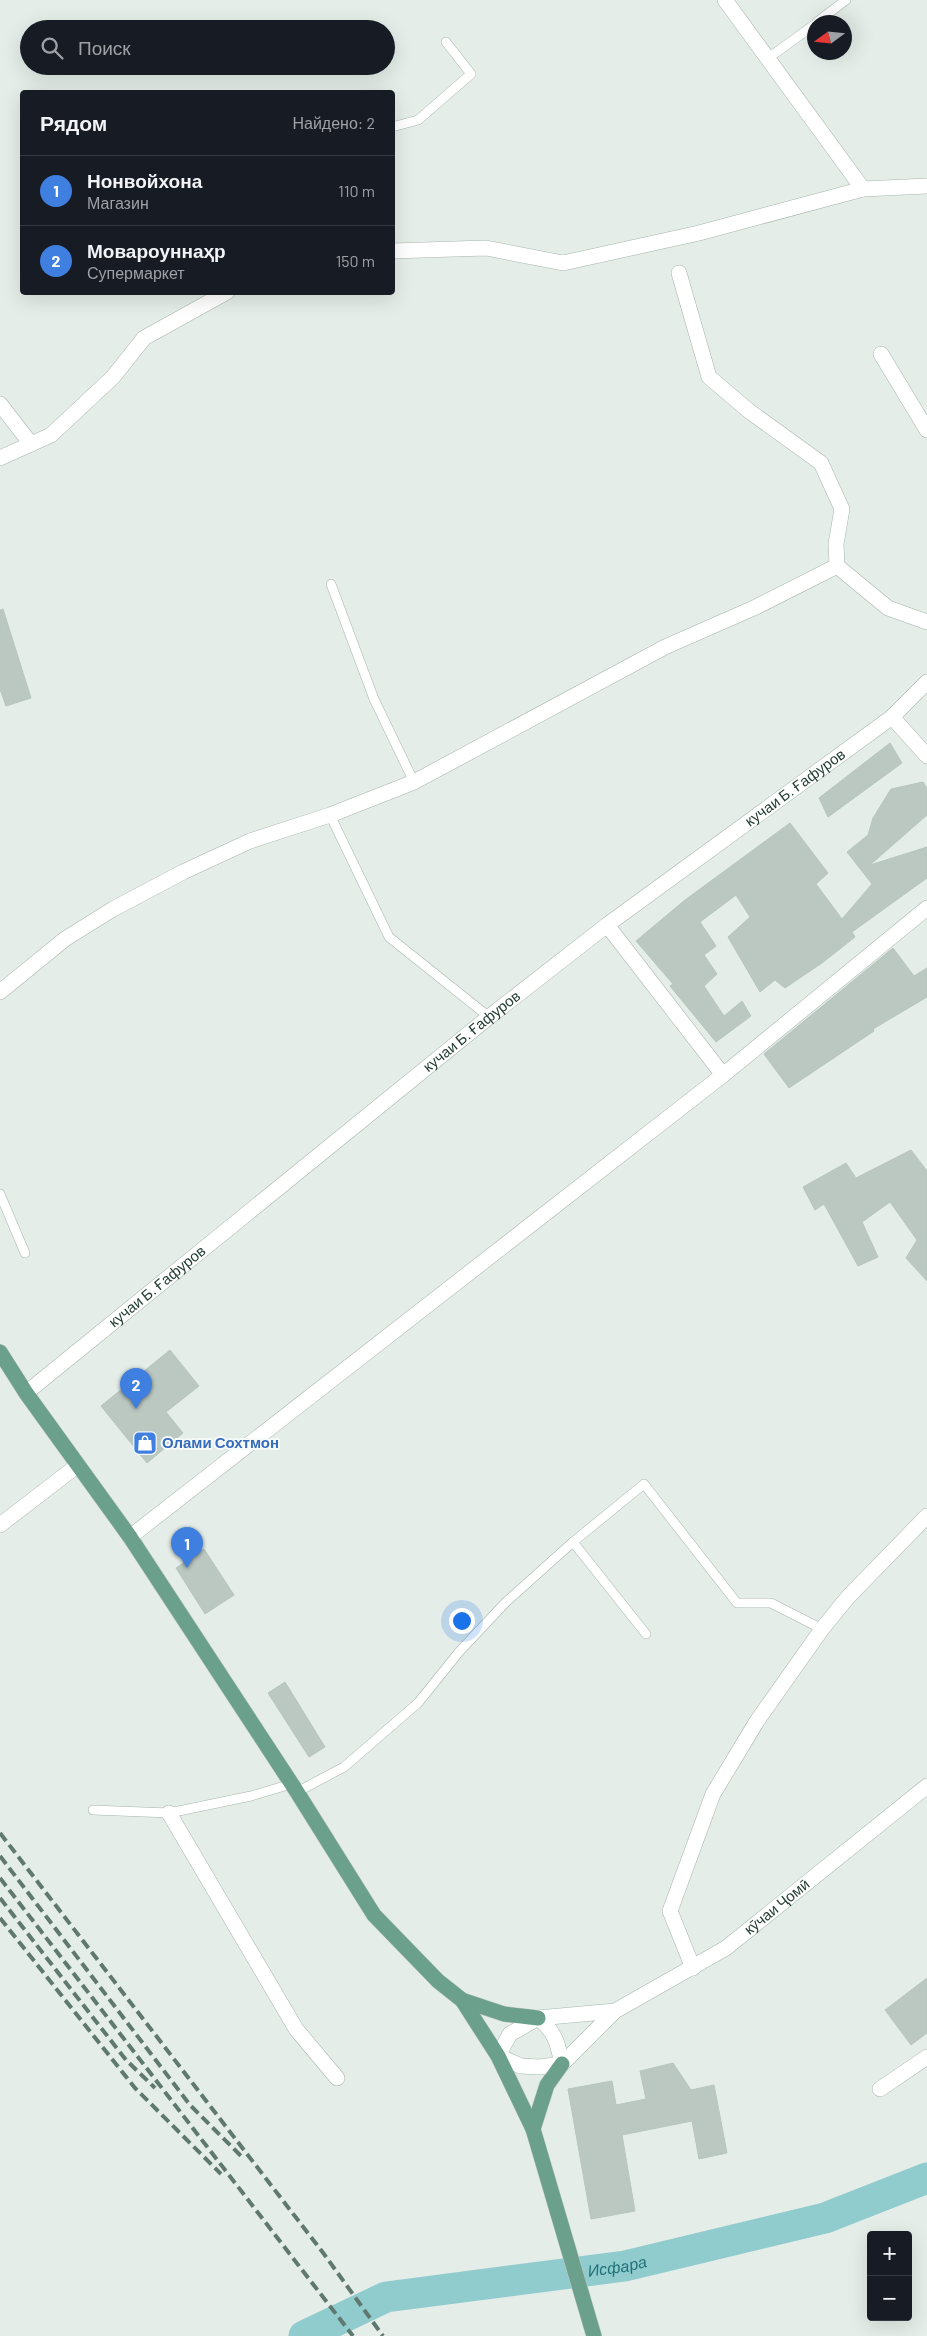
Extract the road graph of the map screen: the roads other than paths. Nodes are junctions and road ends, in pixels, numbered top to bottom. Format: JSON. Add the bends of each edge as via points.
{"nodes":[{"id":1,"x":725,"y":0,"type":"edge"},
{"id":2,"x":846,"y":0,"type":"edge"},
{"id":3,"x":827,"y":15,"type":"edge"},
{"id":4,"x":807,"y":30,"type":"edge"},
{"id":5,"x":446,"y":42,"type":"dead end"},
{"id":6,"x":767,"y":59,"type":"junction"},
{"id":7,"x":395,"y":126,"type":"edge"},
{"id":8,"x":927,"y":186,"type":"edge"},
{"id":9,"x":863,"y":189,"type":"junction"},
{"id":10,"x":395,"y":251,"type":"edge"},
{"id":11,"x":678,"y":273,"type":"dead end"},
{"id":12,"x":222,"y":295,"type":"edge"},
{"id":13,"x":882,"y":354,"type":"dead end"},
{"id":14,"x":0,"y":404,"type":"edge"},
{"id":15,"x":927,"y":430,"type":"edge"},
{"id":16,"x":31,"y":444,"type":"junction"},
{"id":17,"x":0,"y":458,"type":"edge"},
{"id":18,"x":837,"y":566,"type":"junction"},
{"id":19,"x":331,"y":584,"type":"dead end"},
{"id":20,"x":927,"y":622,"type":"edge"},
{"id":21,"x":927,"y":682,"type":"edge"},
{"id":22,"x":892,"y":717,"type":"junction"},
{"id":23,"x":927,"y":756,"type":"edge"},
{"id":24,"x":414,"y":782,"type":"junction"},
{"id":25,"x":330,"y":815,"type":"junction"},
{"id":26,"x":927,"y":908,"type":"edge"},
{"id":27,"x":607,"y":925,"type":"junction"},
{"id":28,"x":0,"y":992,"type":"edge"},
{"id":29,"x":489,"y":1017,"type":"junction"},
{"id":30,"x":723,"y":1075,"type":"junction"},
{"id":31,"x":0,"y":1194,"type":"edge"},
{"id":32,"x":26,"y":1253,"type":"dead end"},
{"id":33,"x":0,"y":1352,"type":"edge"},
{"id":34,"x":26,"y":1393,"type":"junction"},
{"id":35,"x":78,"y":1465,"type":"junction"},
{"id":36,"x":927,"y":1516,"type":"edge"},
{"id":37,"x":0,"y":1526,"type":"edge"},
{"id":38,"x":130,"y":1537,"type":"junction"},
{"id":39,"x":573,"y":1542,"type":"junction"},
{"id":40,"x":822,"y":1629,"type":"junction"},
{"id":41,"x":646,"y":1634,"type":"dead end"},
{"id":42,"x":927,"y":1786,"type":"edge"},
{"id":43,"x":294,"y":1788,"type":"junction"},
{"id":44,"x":93,"y":1810,"type":"dead end"},
{"id":45,"x":169,"y":1813,"type":"junction"},
{"id":46,"x":693,"y":1968,"type":"junction"},
{"id":47,"x":462,"y":2000,"type":"junction"},
{"id":48,"x":616,"y":2012,"type":"junction"},
{"id":49,"x":538,"y":2018,"type":"junction"},
{"id":50,"x":498,"y":2056,"type":"junction"},
{"id":51,"x":927,"y":2058,"type":"edge"},
{"id":52,"x":562,"y":2064,"type":"junction"},
{"id":53,"x":338,"y":2078,"type":"dead end"},
{"id":54,"x":880,"y":2089,"type":"dead end"},
{"id":55,"x":532,"y":2129,"type":"junction"},
{"id":56,"x":593,"y":2333,"type":"edge"}],
"edges":[{"from":1,"to":6,"type":"street"},
{"from":2,"to":3,"type":"lane"},
{"from":4,"to":6,"type":"lane"},
{"from":5,"to":7,"type":"lane","via":[[471,74],[418,120]]},
{"from":6,"to":9,"type":"street"},
{"from":8,"to":9,"type":"street"},
{"from":9,"to":10,"type":"street","via":[[699,233],[563,263],[486,248]]},
{"from":11,"to":18,"type":"street","via":[[709,376],[749,411],[821,463],[842,509],[836,544]]},
{"from":12,"to":16,"type":"street","via":[[144,338],[114,377],[52,435]]},
{"from":13,"to":15,"type":"street"},
{"from":14,"to":16,"type":"street"},
{"from":16,"to":17,"type":"street"},
{"from":18,"to":20,"type":"street","via":[[888,608]]},
{"from":18,"to":24,"type":"street","via":[[756,607],[665,647]]},
{"from":19,"to":24,"type":"lane","via":[[374,699]]},
{"from":21,"to":22,"type":"street","name":"кучаи Б. Ғафуров"},
{"from":22,"to":23,"type":"street"},
{"from":22,"to":27,"type":"street","name":"кучаи Б. Ғафуров"},
{"from":24,"to":25,"type":"street"},
{"from":25,"to":28,"type":"street","via":[[250,841],[139,895],[65,939]]},
{"from":25,"to":29,"type":"lane","via":[[389,937]]},
{"from":26,"to":30,"type":"street"},
{"from":27,"to":29,"type":"street","name":"кучаи Б. Ғафуров"},
{"from":27,"to":30,"type":"street"},
{"from":29,"to":34,"type":"street","name":"кучаи Б. Ғафуров"},
{"from":30,"to":38,"type":"street"},
{"from":31,"to":32,"type":"lane"},
{"from":33,"to":34,"type":"main road"},
{"from":34,"to":35,"type":"main road"},
{"from":35,"to":37,"type":"street"},
{"from":35,"to":38,"type":"main road"},
{"from":36,"to":40,"type":"street","via":[[848,1597]]},
{"from":38,"to":43,"type":"main road"},
{"from":39,"to":40,"type":"lane","via":[[644,1484],[737,1603],[771,1603]]},
{"from":39,"to":41,"type":"lane"},
{"from":39,"to":43,"type":"lane","via":[[506,1602],[459,1652],[418,1703],[344,1767]]},
{"from":40,"to":46,"type":"street","via":[[758,1721],[713,1794],[670,1911]]},
{"from":42,"to":46,"type":"street","name":"кӯчаи Ҷомӣ","via":[[726,1948]]},
{"from":43,"to":45,"type":"lane"},
{"from":43,"to":47,"type":"main road","via":[[374,1915],[438,1981]]},
{"from":44,"to":45,"type":"lane"},
{"from":45,"to":53,"type":"street","via":[[296,2029]]},
{"from":46,"to":48,"type":"street","name":"кӯчаи Ҷомӣ"},
{"from":47,"to":49,"type":"main road","via":[[504,2014]]},
{"from":47,"to":50,"type":"main road"},
{"from":48,"to":49,"type":"street","name":"кӯчаи Ҷомӣ"},
{"from":48,"to":52,"type":"street","name":"кӯчаи Ҷомӣ"},
{"from":49,"to":50,"type":"street","name":"кӯчаи Ҷомӣ","via":[[510,2034]]},
{"from":49,"to":52,"type":"street","via":[[549,2026],[556,2038]]},
{"from":50,"to":52,"type":"street","via":[[521,2066],[540,2068]]},
{"from":50,"to":55,"type":"main road"},
{"from":51,"to":54,"type":"street"},
{"from":52,"to":55,"type":"main road","via":[[547,2085]]},
{"from":55,"to":56,"type":"main road"}]}
